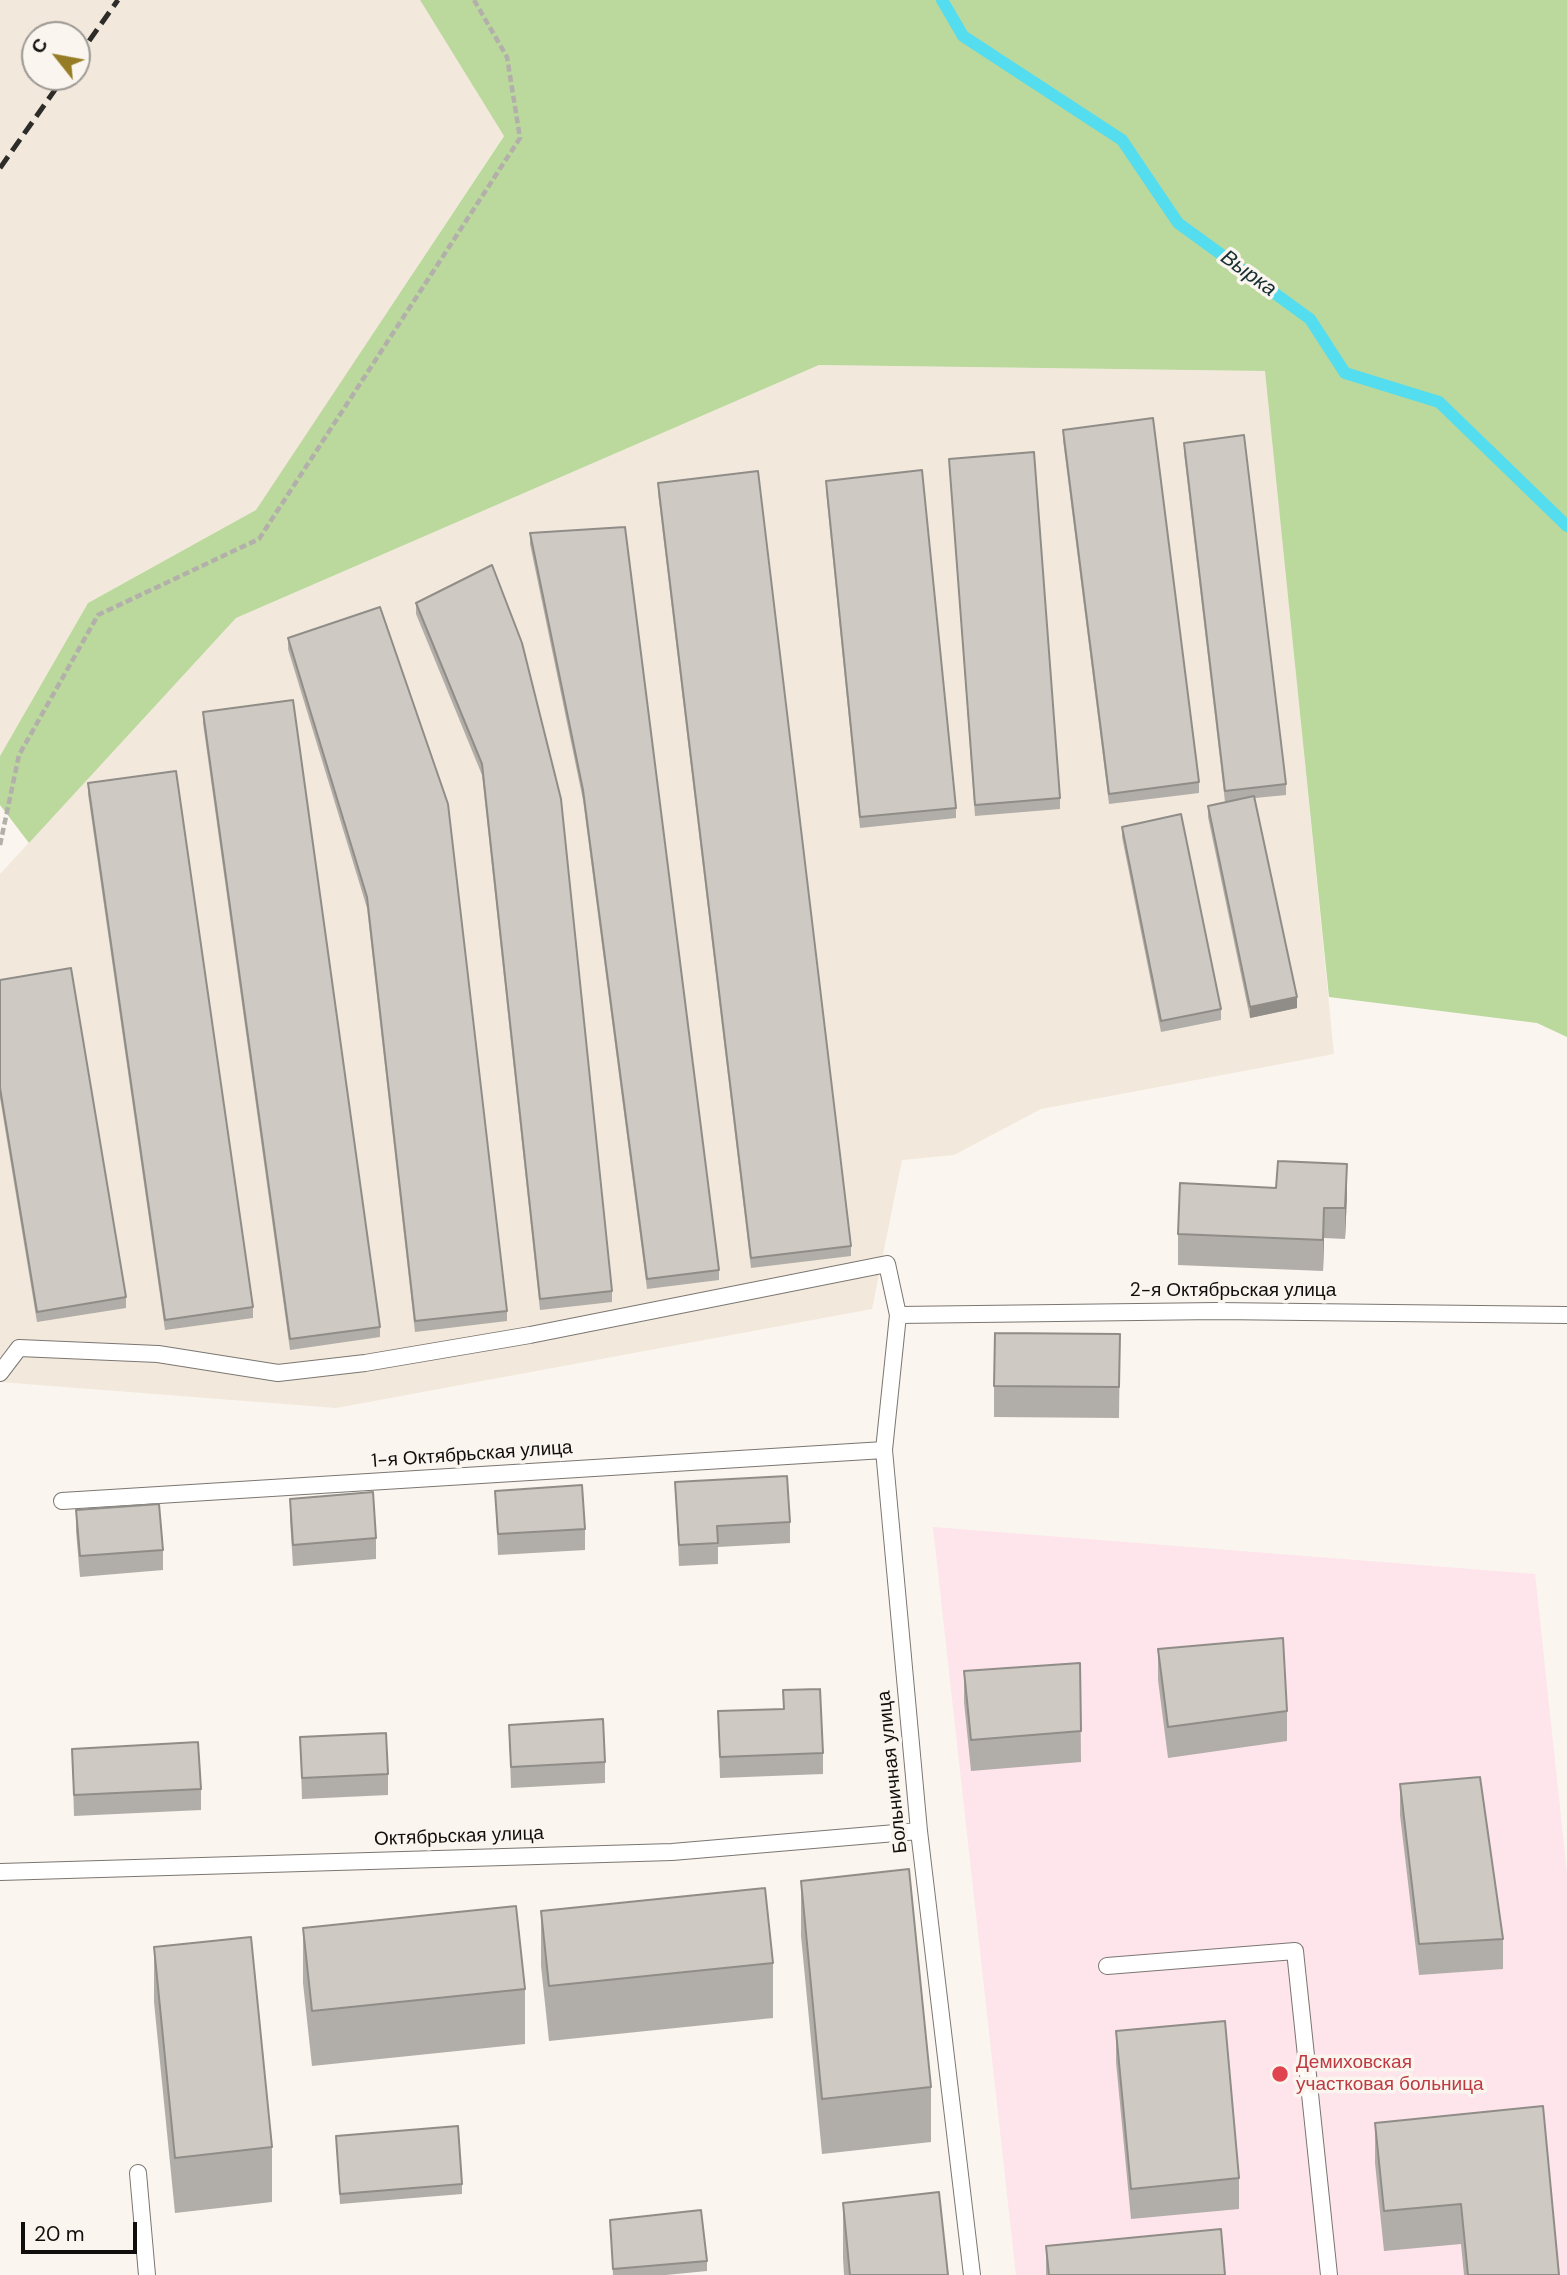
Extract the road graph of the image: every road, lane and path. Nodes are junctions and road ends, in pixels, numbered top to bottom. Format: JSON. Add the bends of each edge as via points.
{"nodes":[{"id":1,"x":474,"y":0,"type":"edge"},
{"id":2,"x":0,"y":845,"type":"edge"},
{"id":3,"x":898,"y":1315,"type":"junction"},
{"id":4,"x":1567,"y":1315,"type":"edge"},
{"id":5,"x":0,"y":1373,"type":"edge"},
{"id":6,"x":884,"y":1450,"type":"junction"},
{"id":7,"x":62,"y":1501,"type":"dead end"},
{"id":8,"x":919,"y":1831,"type":"junction"},
{"id":9,"x":0,"y":1872,"type":"edge"},
{"id":10,"x":1107,"y":1966,"type":"dead end"},
{"id":11,"x":138,"y":2173,"type":"dead end"},
{"id":12,"x":147,"y":2275,"type":"edge"},
{"id":13,"x":972,"y":2275,"type":"edge"},
{"id":14,"x":1329,"y":2275,"type":"edge"}],
"edges":[{"from":1,"to":2,"type":"path","via":[[507,57],[520,138],[259,539],[98,615],[19,755]]},
{"from":3,"to":4,"type":"lane","name":"2-я Октябрьская улица","via":[[1217,1311]]},
{"from":3,"to":5,"type":"lane","name":"Больничная улица","via":[[887,1264],[365,1363],[278,1373],[158,1354],[19,1348]]},
{"from":3,"to":6,"type":"lane","name":"Больничная улица"},
{"from":6,"to":7,"type":"lane","name":"1-я Октябрьская улица"},
{"from":6,"to":8,"type":"lane","name":"Больничная улица"},
{"from":8,"to":9,"type":"lane","name":"Октябрьская улица","via":[[672,1852]]},
{"from":8,"to":13,"type":"lane","name":"Больничная улица"},
{"from":10,"to":14,"type":"lane","via":[[1295,1951]]},
{"from":11,"to":12,"type":"lane"}]}
